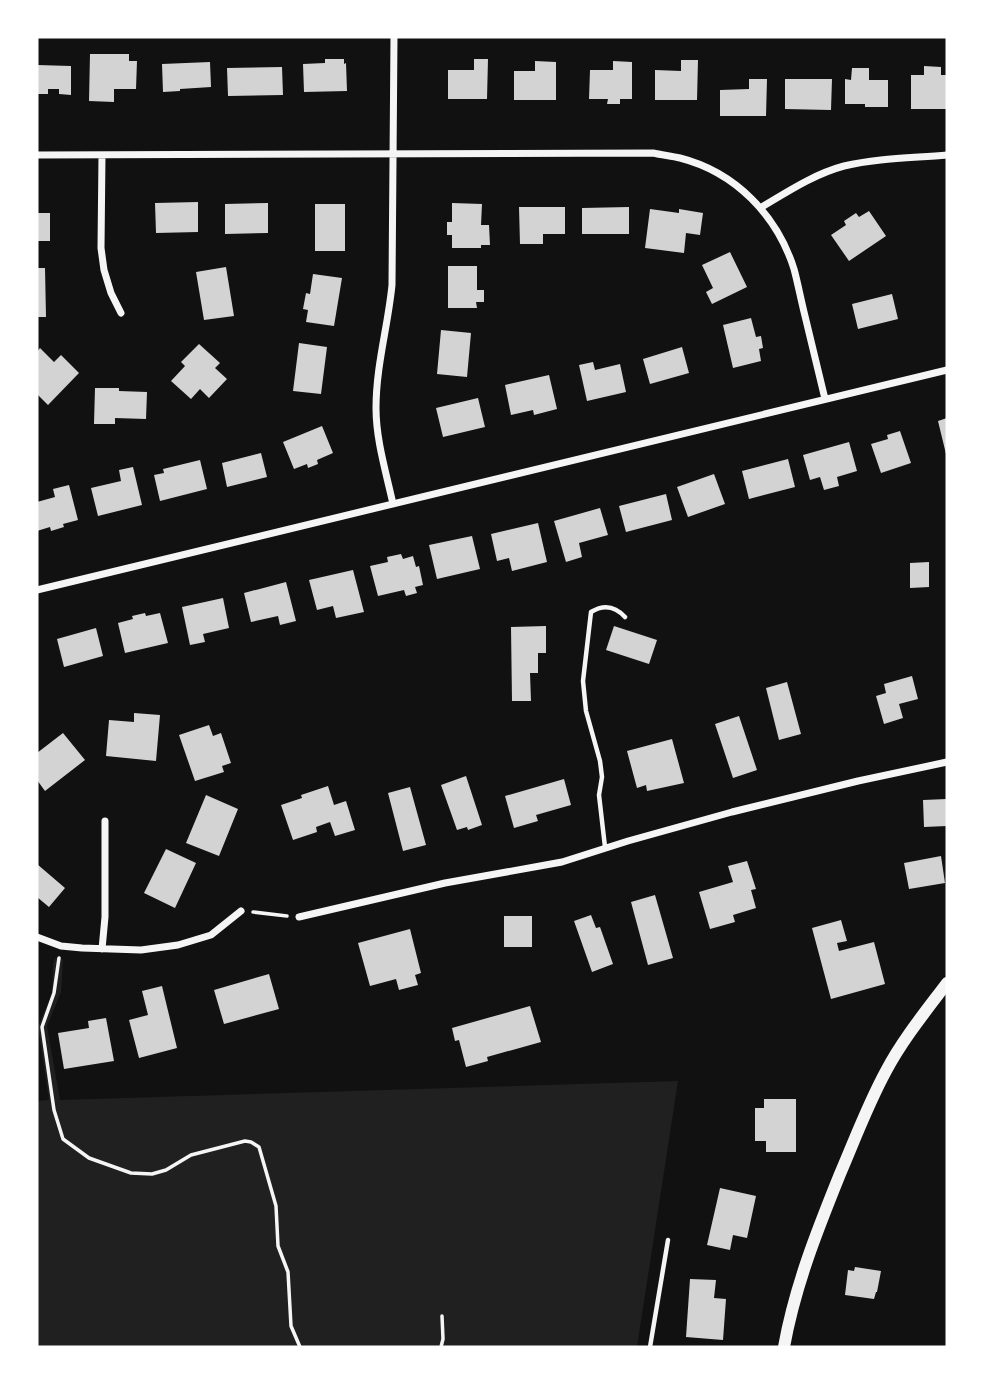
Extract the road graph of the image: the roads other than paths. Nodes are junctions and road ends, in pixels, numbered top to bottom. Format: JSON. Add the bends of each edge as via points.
{"nodes":[{"id":1,"x":394,"y":37,"type":"edge"},
{"id":2,"x":393,"y":154,"type":"junction"},
{"id":3,"x":37,"y":155,"type":"edge"},
{"id":4,"x":102,"y":155,"type":"junction"},
{"id":5,"x":947,"y":155,"type":"edge"},
{"id":6,"x":760,"y":208,"type":"junction"},
{"id":7,"x":121,"y":313,"type":"dead end"},
{"id":8,"x":947,"y":370,"type":"edge"},
{"id":9,"x":825,"y":399,"type":"junction"},
{"id":10,"x":393,"y":503,"type":"junction"},
{"id":11,"x":37,"y":590,"type":"edge"},
{"id":12,"x":625,"y":617,"type":"dead end"},
{"id":13,"x":947,"y":762,"type":"edge"},
{"id":14,"x":105,"y":821,"type":"dead end"},
{"id":15,"x":606,"y":848,"type":"junction"},
{"id":16,"x":242,"y":911,"type":"road end"},
{"id":17,"x":299,"y":918,"type":"dead end"},
{"id":18,"x":37,"y":937,"type":"edge"},
{"id":19,"x":102,"y":949,"type":"junction"},
{"id":20,"x":947,"y":983,"type":"edge"},
{"id":21,"x":668,"y":1240,"type":"dead end"},
{"id":22,"x":650,"y":1347,"type":"edge"},
{"id":23,"x":784,"y":1347,"type":"edge"}],
"edges":[{"from":1,"to":2,"type":"street"},
{"from":2,"to":4,"type":"street"},
{"from":2,"to":6,"type":"street","via":[[653,153],[703,166]]},
{"from":2,"to":10,"type":"street","via":[[392,285],[376,410]]},
{"from":3,"to":4,"type":"street"},
{"from":4,"to":7,"type":"street","via":[[101,248],[111,293]]},
{"from":5,"to":6,"type":"street","via":[[841,167]]},
{"from":6,"to":9,"type":"street","via":[[783,242],[794,269]]},
{"from":8,"to":9,"type":"street"},
{"from":9,"to":10,"type":"street"},
{"from":10,"to":11,"type":"street"},
{"from":12,"to":15,"type":"lane","via":[[606,606],[591,612],[583,681],[600,761]]},
{"from":13,"to":15,"type":"street","via":[[732,812]]},
{"from":14,"to":19,"type":"street"},
{"from":15,"to":17,"type":"street","via":[[562,862],[444,883]]},
{"from":16,"to":19,"type":"street","via":[[211,935],[178,945]]},
{"from":18,"to":19,"type":"street","via":[[61,946]]},
{"from":20,"to":23,"type":"main road","via":[[886,1071],[860,1126],[799,1281]]},
{"from":21,"to":22,"type":"lane"}]}
